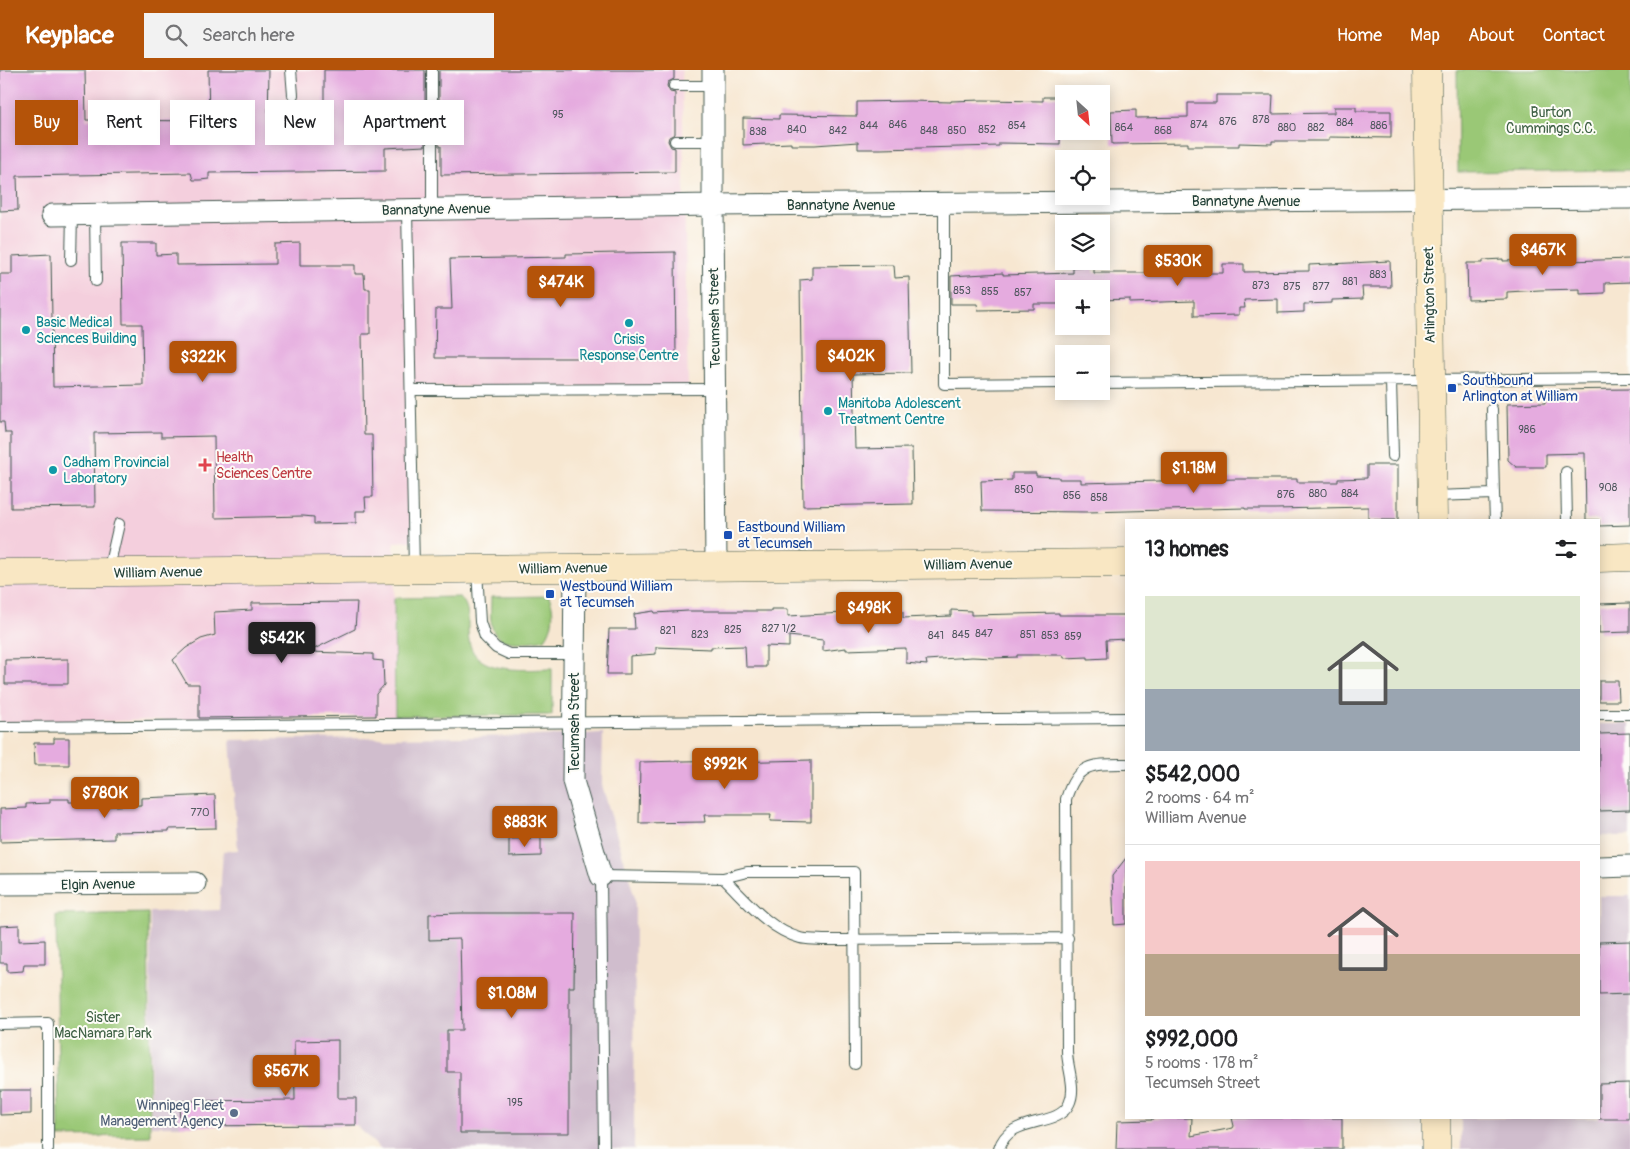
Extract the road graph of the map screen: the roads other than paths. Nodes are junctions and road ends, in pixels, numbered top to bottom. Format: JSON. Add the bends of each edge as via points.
{"nodes":[{"id":1,"x":292,"y":70,"type":"edge"},
{"id":2,"x":432,"y":70,"type":"edge"},
{"id":3,"x":1427,"y":70,"type":"edge"},
{"id":4,"x":713,"y":78,"type":"edge"},
{"id":5,"x":674,"y":86,"type":"dead end"},
{"id":6,"x":293,"y":95,"type":"dead end"},
{"id":7,"x":713,"y":141,"type":"junction"},
{"id":8,"x":675,"y":142,"type":"dead end"},
{"id":9,"x":1630,"y":198,"type":"edge"},
{"id":10,"x":1428,"y":200,"type":"junction"},
{"id":11,"x":944,"y":204,"type":"junction"},
{"id":12,"x":713,"y":205,"type":"junction"},
{"id":13,"x":432,"y":209,"type":"junction"},
{"id":14,"x":408,"y":210,"type":"junction"},
{"id":15,"x":95,"y":214,"type":"junction"},
{"id":16,"x":62,"y":215,"type":"joint"},
{"id":17,"x":72,"y":260,"type":"dead end"},
{"id":18,"x":96,"y":281,"type":"dead end"},
{"id":19,"x":1630,"y":378,"type":"edge"},
{"id":20,"x":1392,"y":381,"type":"junction"},
{"id":21,"x":1430,"y":381,"type":"junction"},
{"id":22,"x":1055,"y":383,"type":"edge"},
{"id":23,"x":1110,"y":383,"type":"edge"},
{"id":24,"x":715,"y":389,"type":"junction"},
{"id":25,"x":411,"y":390,"type":"junction"},
{"id":26,"x":1492,"y":409,"type":"dead end"},
{"id":27,"x":1393,"y":456,"type":"dead end"},
{"id":28,"x":1566,"y":472,"type":"dead end"},
{"id":29,"x":1494,"y":494,"type":"junction"},
{"id":30,"x":1433,"y":508,"type":"edge"},
{"id":31,"x":1494,"y":519,"type":"edge"},
{"id":32,"x":1567,"y":519,"type":"edge"},
{"id":33,"x":119,"y":524,"type":"dead end"},
{"id":34,"x":1630,"y":557,"type":"edge"},
{"id":35,"x":1600,"y":558,"type":"edge"},
{"id":36,"x":1125,"y":562,"type":"edge"},
{"id":37,"x":716,"y":566,"type":"junction"},
{"id":38,"x":574,"y":567,"type":"junction"},
{"id":39,"x":414,"y":569,"type":"junction"},
{"id":40,"x":477,"y":569,"type":"junction"},
{"id":41,"x":108,"y":572,"type":"junction"},
{"id":42,"x":0,"y":573,"type":"edge"},
{"id":43,"x":574,"y":654,"type":"junction"},
{"id":44,"x":1600,"y":714,"type":"edge"},
{"id":45,"x":1630,"y":714,"type":"edge"},
{"id":46,"x":1125,"y":718,"type":"edge"},
{"id":47,"x":574,"y":722,"type":"junction"},
{"id":48,"x":0,"y":727,"type":"edge"},
{"id":49,"x":1125,"y":764,"type":"edge"},
{"id":50,"x":1630,"y":866,"type":"edge"},
{"id":51,"x":1600,"y":867,"type":"edge"},
{"id":52,"x":601,"y":876,"type":"junction"},
{"id":53,"x":723,"y":878,"type":"junction"},
{"id":54,"x":195,"y":883,"type":"dead end"},
{"id":55,"x":0,"y":884,"type":"edge"},
{"id":56,"x":1068,"y":938,"type":"junction"},
{"id":57,"x":854,"y":939,"type":"junction"},
{"id":58,"x":0,"y":1024,"type":"edge"},
{"id":59,"x":855,"y":1064,"type":"dead end"},
{"id":60,"x":1436,"y":1119,"type":"edge"},
{"id":61,"x":48,"y":1149,"type":"edge"},
{"id":62,"x":604,"y":1149,"type":"edge"},
{"id":63,"x":999,"y":1149,"type":"edge"},
{"id":64,"x":1436,"y":1149,"type":"edge"}],
"edges":[{"from":1,"to":6,"type":"lane"},
{"from":2,"to":13,"type":"lane"},
{"from":3,"to":10,"type":"main road","name":"Arlington Street"},
{"from":4,"to":5,"type":"lane"},
{"from":4,"to":7,"type":"street","name":"Tecumseh Street"},
{"from":7,"to":8,"type":"lane"},
{"from":7,"to":12,"type":"street","name":"Tecumseh Street"},
{"from":9,"to":10,"type":"street","name":"Bannatyne Avenue"},
{"from":10,"to":11,"type":"street","name":"Bannatyne Avenue"},
{"from":10,"to":21,"type":"main road","name":"Arlington Street"},
{"from":11,"to":12,"type":"street","name":"Bannatyne Avenue"},
{"from":11,"to":22,"type":"lane","via":[[944,384]]},
{"from":12,"to":13,"type":"street","name":"Bannatyne Avenue"},
{"from":12,"to":24,"type":"street","name":"Tecumseh Street"},
{"from":13,"to":14,"type":"street","name":"Bannatyne Avenue"},
{"from":14,"to":15,"type":"street","name":"Bannatyne Avenue"},
{"from":14,"to":25,"type":"lane"},
{"from":15,"to":16,"type":"street","name":"Bannatyne Avenue"},
{"from":15,"to":18,"type":"lane"},
{"from":16,"to":17,"type":"lane"},
{"from":19,"to":21,"type":"lane"},
{"from":20,"to":21,"type":"lane"},
{"from":20,"to":23,"type":"lane"},
{"from":20,"to":27,"type":"lane"},
{"from":21,"to":30,"type":"main road","name":"Arlington Street"},
{"from":24,"to":25,"type":"lane"},
{"from":24,"to":37,"type":"street","name":"Tecumseh Street"},
{"from":25,"to":39,"type":"lane"},
{"from":26,"to":29,"type":"lane"},
{"from":28,"to":32,"type":"lane"},
{"from":29,"to":30,"type":"lane"},
{"from":29,"to":31,"type":"lane"},
{"from":33,"to":41,"type":"lane"},
{"from":34,"to":35,"type":"main road"},
{"from":36,"to":37,"type":"main road","name":"William Avenue"},
{"from":37,"to":38,"type":"main road","name":"William Avenue"},
{"from":38,"to":40,"type":"main road","name":"William Avenue"},
{"from":38,"to":43,"type":"street","name":"Tecumseh Street"},
{"from":39,"to":40,"type":"main road","name":"William Avenue"},
{"from":39,"to":41,"type":"main road","name":"William Avenue"},
{"from":40,"to":43,"type":"lane","via":[[480,622],[485,637],[496,648],[508,654]]},
{"from":41,"to":42,"type":"main road","name":"William Avenue"},
{"from":43,"to":47,"type":"street","name":"Tecumseh Street"},
{"from":44,"to":45,"type":"lane"},
{"from":46,"to":47,"type":"lane"},
{"from":47,"to":48,"type":"lane"},
{"from":47,"to":52,"type":"street","name":"Tecumseh Street","via":[[573,781]]},
{"from":49,"to":56,"type":"lane","via":[[1092,765],[1070,784],[1066,799]]},
{"from":50,"to":51,"type":"street"},
{"from":52,"to":53,"type":"lane"},
{"from":52,"to":62,"type":"lane"},
{"from":53,"to":57,"type":"lane","via":[[783,932],[801,938]]},
{"from":53,"to":57,"type":"lane","via":[[747,872],[854,872]]},
{"from":54,"to":55,"type":"street","name":"Elgin Avenue"},
{"from":56,"to":57,"type":"lane"},
{"from":56,"to":63,"type":"lane","via":[[1067,1062],[1072,1088],[1069,1104],[1051,1118],[1012,1131],[1002,1140]]},
{"from":57,"to":59,"type":"lane"},
{"from":58,"to":61,"type":"lane","via":[[48,1023]]},
{"from":60,"to":64,"type":"main road"}]}
